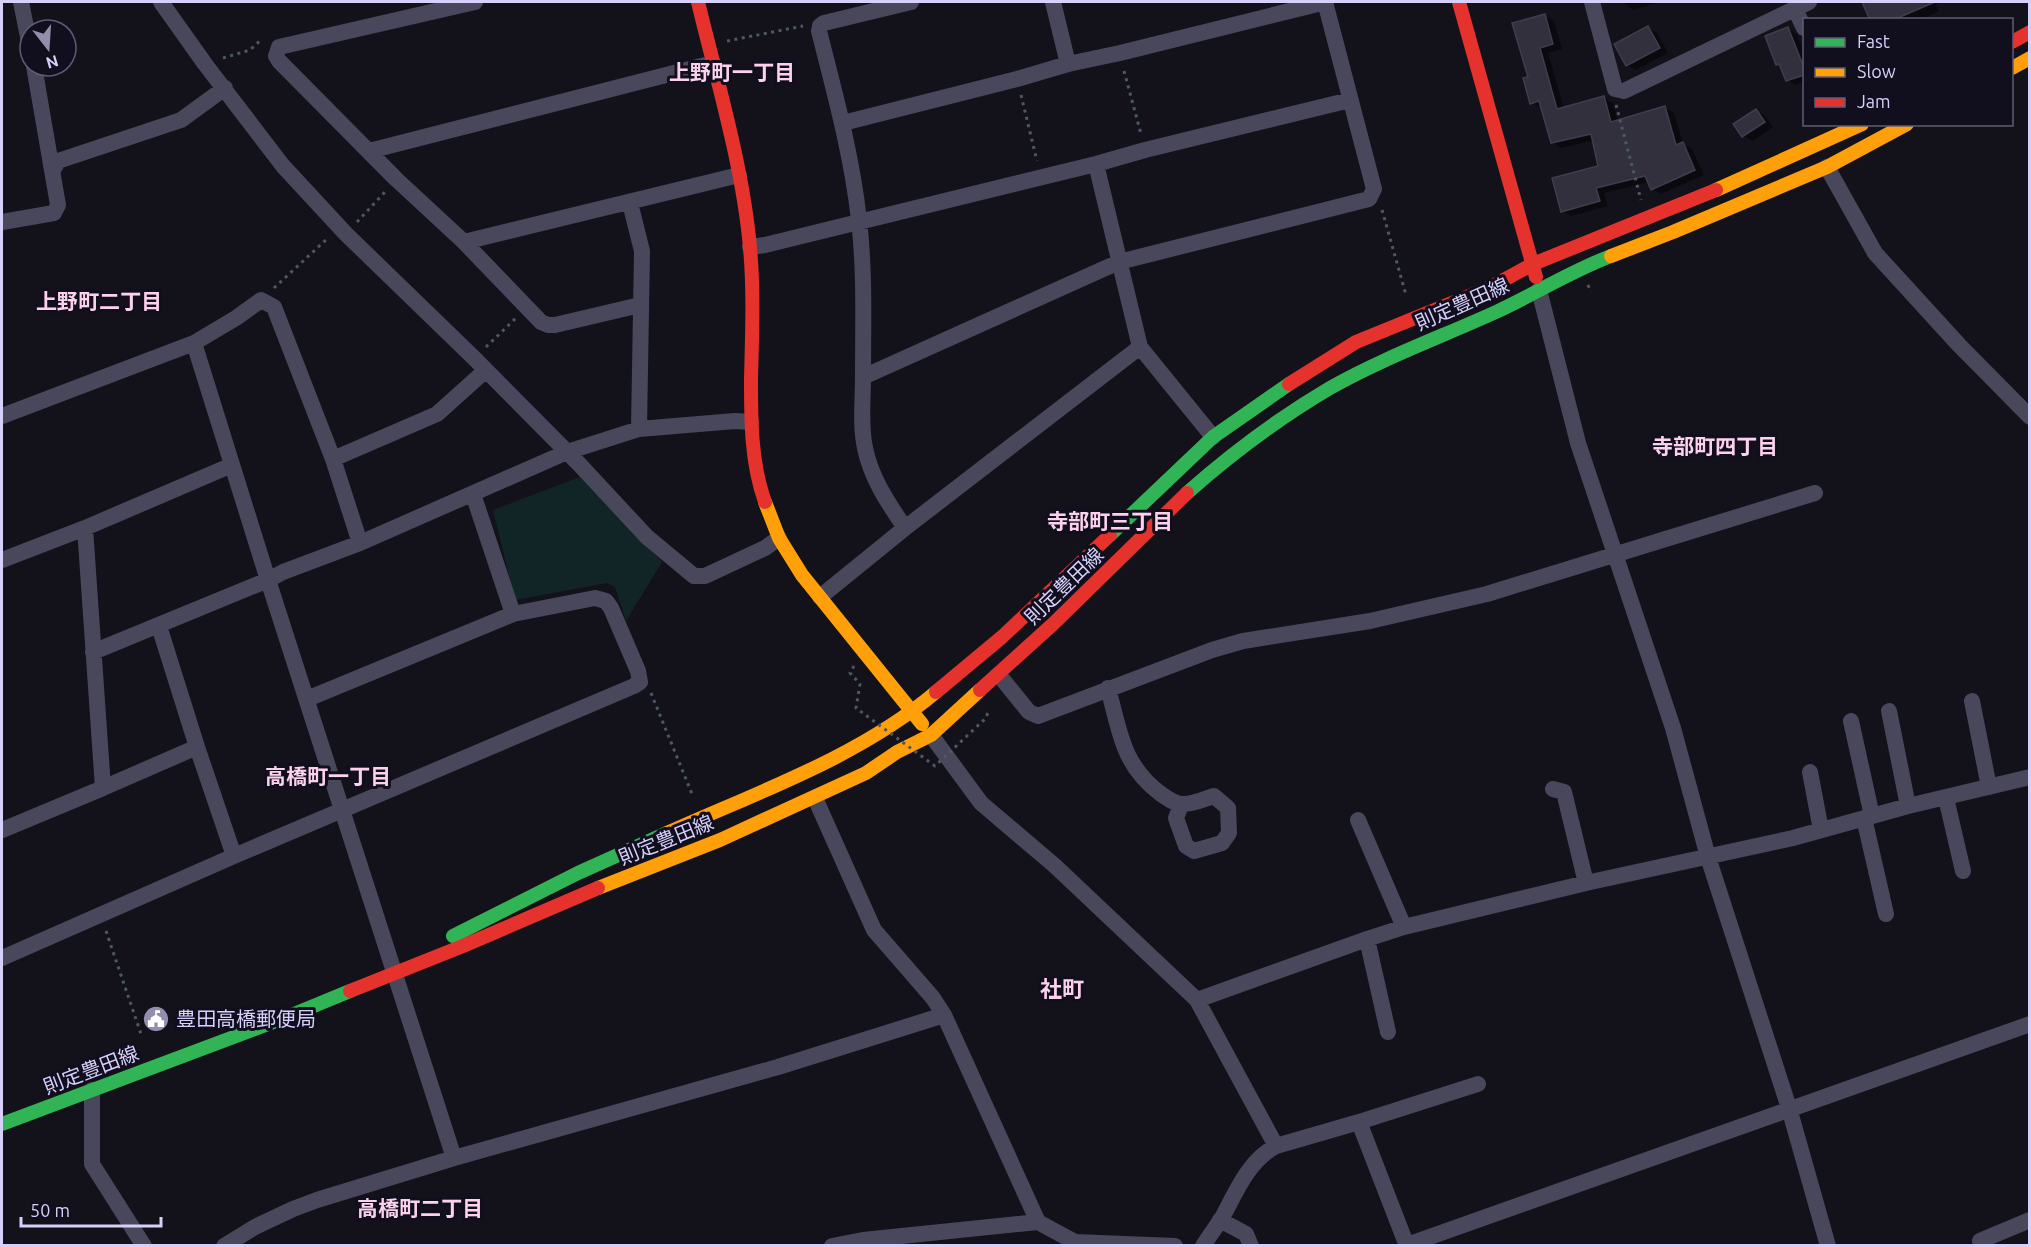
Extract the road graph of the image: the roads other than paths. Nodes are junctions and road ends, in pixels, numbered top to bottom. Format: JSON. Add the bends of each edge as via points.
{"nodes":[{"id":1,"x":21,"y":2,"type":"edge"},
{"id":2,"x":162,"y":2,"type":"edge"},
{"id":3,"x":475,"y":2,"type":"edge"},
{"id":4,"x":698,"y":2,"type":"edge"},
{"id":5,"x":911,"y":2,"type":"edge"},
{"id":6,"x":1053,"y":2,"type":"edge"},
{"id":7,"x":1325,"y":2,"type":"edge"},
{"id":8,"x":1592,"y":2,"type":"edge"},
{"id":9,"x":1463,"y":3,"type":"edge"},
{"id":10,"x":1802,"y":5,"type":"edge"},
{"id":11,"x":24,"y":18,"type":"edge"},
{"id":12,"x":2030,"y":32,"type":"edge"},
{"id":13,"x":2013,"y":41,"type":"edge"},
{"id":14,"x":2030,"y":58,"type":"edge"},
{"id":15,"x":712,"y":63,"type":"junction"},
{"id":16,"x":1068,"y":64,"type":"junction"},
{"id":17,"x":2013,"y":67,"type":"edge"},
{"id":18,"x":36,"y":78,"type":"edge"},
{"id":19,"x":225,"y":88,"type":"junction"},
{"id":20,"x":1350,"y":100,"type":"junction"},
{"id":21,"x":843,"y":123,"type":"junction"},
{"id":22,"x":1857,"y":126,"type":"edge"},
{"id":23,"x":1902,"y":126,"type":"edge"},
{"id":24,"x":369,"y":151,"type":"junction"},
{"id":25,"x":1096,"y":164,"type":"junction"},
{"id":26,"x":1827,"y":167,"type":"junction"},
{"id":27,"x":53,"y":170,"type":"junction"},
{"id":28,"x":739,"y":175,"type":"junction"},
{"id":29,"x":630,"y":203,"type":"junction"},
{"id":30,"x":2,"y":222,"type":"edge"},
{"id":31,"x":860,"y":222,"type":"junction"},
{"id":32,"x":464,"y":243,"type":"junction"},
{"id":33,"x":750,"y":247,"type":"junction"},
{"id":34,"x":1119,"y":262,"type":"junction"},
{"id":35,"x":1533,"y":264,"type":"junction"},
{"id":36,"x":1539,"y":290,"type":"junction"},
{"id":37,"x":640,"y":305,"type":"junction"},
{"id":38,"x":194,"y":343,"type":"junction"},
{"id":39,"x":1140,"y":347,"type":"junction"},
{"id":40,"x":480,"y":364,"type":"junction"},
{"id":41,"x":863,"y":377,"type":"junction"},
{"id":42,"x":2,"y":416,"type":"edge"},
{"id":43,"x":2030,"y":417,"type":"edge"},
{"id":44,"x":751,"y":422,"type":"junction"},
{"id":45,"x":639,"y":429,"type":"junction"},
{"id":46,"x":1213,"y":437,"type":"junction"},
{"id":47,"x":567,"y":452,"type":"junction"},
{"id":48,"x":333,"y":459,"type":"junction"},
{"id":49,"x":232,"y":465,"type":"junction"},
{"id":50,"x":1815,"y":493,"type":"dead end"},
{"id":51,"x":473,"y":494,"type":"junction"},
{"id":52,"x":85,"y":528,"type":"junction"},
{"id":53,"x":905,"y":528,"type":"junction"},
{"id":54,"x":779,"y":538,"type":"junction"},
{"id":55,"x":360,"y":543,"type":"junction"},
{"id":56,"x":1616,"y":555,"type":"junction"},
{"id":57,"x":2,"y":560,"type":"edge"},
{"id":58,"x":268,"y":580,"type":"junction"},
{"id":59,"x":820,"y":597,"type":"junction"},
{"id":60,"x":513,"y":614,"type":"junction"},
{"id":61,"x":159,"y":626,"type":"junction"},
{"id":62,"x":93,"y":652,"type":"junction"},
{"id":63,"x":999,"y":675,"type":"junction"},
{"id":64,"x":1108,"y":688,"type":"junction"},
{"id":65,"x":307,"y":699,"type":"junction"},
{"id":66,"x":1972,"y":701,"type":"dead end"},
{"id":67,"x":1889,"y":711,"type":"dead end"},
{"id":68,"x":913,"y":712,"type":"junction"},
{"id":69,"x":1851,"y":721,"type":"dead end"},
{"id":70,"x":931,"y":735,"type":"junction"},
{"id":71,"x":197,"y":747,"type":"junction"},
{"id":72,"x":1809,"y":772,"type":"dead end"},
{"id":73,"x":2030,"y":777,"type":"edge"},
{"id":74,"x":1989,"y":787,"type":"junction"},
{"id":75,"x":103,"y":788,"type":"junction"},
{"id":76,"x":1553,"y":789,"type":"dead end"},
{"id":77,"x":815,"y":798,"type":"junction"},
{"id":78,"x":1946,"y":798,"type":"junction"},
{"id":79,"x":1181,"y":805,"type":"dead end"},
{"id":80,"x":1908,"y":806,"type":"junction"},
{"id":81,"x":342,"y":810,"type":"junction"},
{"id":82,"x":1868,"y":817,"type":"junction"},
{"id":83,"x":1358,"y":820,"type":"dead end"},
{"id":84,"x":2,"y":830,"type":"edge"},
{"id":85,"x":1821,"y":830,"type":"junction"},
{"id":86,"x":234,"y":856,"type":"junction"},
{"id":87,"x":1708,"y":857,"type":"junction"},
{"id":88,"x":1964,"y":872,"type":"dead end"},
{"id":89,"x":1586,"y":882,"type":"junction"},
{"id":90,"x":1886,"y":914,"type":"dead end"},
{"id":91,"x":1404,"y":927,"type":"junction"},
{"id":92,"x":1367,"y":939,"type":"junction"},
{"id":93,"x":2,"y":958,"type":"edge"},
{"id":94,"x":396,"y":971,"type":"junction"},
{"id":95,"x":1197,"y":1000,"type":"junction"},
{"id":96,"x":944,"y":1015,"type":"junction"},
{"id":97,"x":2030,"y":1024,"type":"edge"},
{"id":98,"x":1388,"y":1032,"type":"dead end"},
{"id":99,"x":1478,"y":1084,"type":"dead end"},
{"id":100,"x":92,"y":1090,"type":"junction"},
{"id":101,"x":1789,"y":1108,"type":"junction"},
{"id":102,"x":1359,"y":1122,"type":"junction"},
{"id":103,"x":2,"y":1124,"type":"edge"},
{"id":104,"x":1276,"y":1146,"type":"junction"},
{"id":105,"x":454,"y":1158,"type":"junction"},
{"id":106,"x":1220,"y":1220,"type":"junction"},
{"id":107,"x":2030,"y":1220,"type":"edge"},
{"id":108,"x":1038,"y":1222,"type":"junction"},
{"id":109,"x":144,"y":1245,"type":"edge"},
{"id":110,"x":224,"y":1245,"type":"edge"},
{"id":111,"x":832,"y":1245,"type":"edge"},
{"id":112,"x":1175,"y":1245,"type":"edge"},
{"id":113,"x":1203,"y":1245,"type":"edge"},
{"id":114,"x":1251,"y":1245,"type":"edge"},
{"id":115,"x":1407,"y":1245,"type":"edge"},
{"id":116,"x":1828,"y":1245,"type":"edge"},
{"id":117,"x":1982,"y":1245,"type":"edge"}],
"edges":[{"from":1,"to":11,"type":"street"},
{"from":2,"to":19,"type":"street"},
{"from":3,"to":24,"type":"street","via":[[279,47],[279,61]]},
{"from":4,"to":15,"type":"main road"},
{"from":5,"to":21,"type":"street","via":[[820,26]]},
{"from":6,"to":16,"type":"street"},
{"from":7,"to":16,"type":"street"},
{"from":7,"to":20,"type":"street"},
{"from":8,"to":10,"type":"street","via":[[1615,89],[1619,91]]},
{"from":9,"to":35,"type":"main road"},
{"from":12,"to":13,"type":"main road"},
{"from":14,"to":17,"type":"main road"},
{"from":15,"to":24,"type":"street"},
{"from":15,"to":28,"type":"main road"},
{"from":16,"to":21,"type":"street"},
{"from":18,"to":27,"type":"street"},
{"from":19,"to":27,"type":"street","via":[[181,120],[58,161]]},
{"from":19,"to":40,"type":"street","via":[[283,166],[341,229]]},
{"from":20,"to":25,"type":"street"},
{"from":20,"to":34,"type":"street","via":[[1374,189],[1366,201]]},
{"from":21,"to":31,"type":"street"},
{"from":22,"to":35,"type":"main road","name":"則定豊田線","via":[[1738,181]]},
{"from":23,"to":26,"type":"main road","name":"則定豊田線"},
{"from":24,"to":32,"type":"street"},
{"from":25,"to":31,"type":"street"},
{"from":25,"to":34,"type":"street"},
{"from":26,"to":36,"type":"main road","name":"則定豊田線","via":[[1582,267]]},
{"from":26,"to":43,"type":"street","via":[[1875,254]]},
{"from":27,"to":30,"type":"street","via":[[58,205],[54,213]]},
{"from":28,"to":29,"type":"street"},
{"from":28,"to":33,"type":"main road"},
{"from":29,"to":32,"type":"street"},
{"from":29,"to":37,"type":"street","via":[[642,250]]},
{"from":31,"to":33,"type":"street"},
{"from":31,"to":41,"type":"street"},
{"from":32,"to":37,"type":"street","via":[[548,325]]},
{"from":33,"to":44,"type":"main road"},
{"from":34,"to":39,"type":"street"},
{"from":34,"to":41,"type":"street"},
{"from":35,"to":36,"type":"main road"},
{"from":35,"to":46,"type":"main road","name":"則定豊田線","via":[[1491,287],[1356,342]]},
{"from":36,"to":56,"type":"street","via":[[1578,443]]},
{"from":36,"to":63,"type":"main road","name":"則定豊田線","via":[[1331,388],[1270,427],[1183,497]]},
{"from":37,"to":45,"type":"street"},
{"from":38,"to":42,"type":"street"},
{"from":38,"to":48,"type":"street","via":[[261,300],[274,307]]},
{"from":38,"to":49,"type":"street"},
{"from":39,"to":46,"type":"street"},
{"from":39,"to":53,"type":"street"},
{"from":40,"to":47,"type":"street"},
{"from":40,"to":48,"type":"street","via":[[437,414]]},
{"from":41,"to":53,"type":"street","via":[[864,447],[881,492]]},
{"from":44,"to":45,"type":"street"},
{"from":44,"to":54,"type":"main road","via":[[756,469]]},
{"from":45,"to":47,"type":"street"},
{"from":46,"to":68,"type":"main road","name":"則定豊田線","via":[[1002,637]]},
{"from":47,"to":51,"type":"street"},
{"from":47,"to":54,"type":"street","via":[[647,537],[694,576],[705,576]]},
{"from":48,"to":55,"type":"street"},
{"from":49,"to":52,"type":"street"},
{"from":49,"to":58,"type":"street"},
{"from":50,"to":56,"type":"street"},
{"from":51,"to":55,"type":"street"},
{"from":51,"to":60,"type":"street"},
{"from":52,"to":57,"type":"street"},
{"from":52,"to":62,"type":"street"},
{"from":53,"to":59,"type":"street"},
{"from":54,"to":59,"type":"main road"},
{"from":55,"to":58,"type":"street"},
{"from":56,"to":64,"type":"street","via":[[1487,594],[1370,621],[1243,641]]},
{"from":56,"to":87,"type":"street","via":[[1673,728]]},
{"from":58,"to":61,"type":"street"},
{"from":58,"to":65,"type":"street"},
{"from":59,"to":68,"type":"main road"},
{"from":60,"to":65,"type":"street"},
{"from":60,"to":81,"type":"street","via":[[595,598],[606,601],[640,682]]},
{"from":61,"to":62,"type":"street"},
{"from":61,"to":71,"type":"street"},
{"from":62,"to":75,"type":"street"},
{"from":63,"to":64,"type":"street","via":[[1029,712],[1038,716]]},
{"from":63,"to":70,"type":"main road","name":"則定豊田線"},
{"from":64,"to":79,"type":"street","via":[[1132,764],[1148,784]]},
{"from":65,"to":81,"type":"street"},
{"from":66,"to":74,"type":"street"},
{"from":67,"to":80,"type":"street"},
{"from":68,"to":70,"type":"main road"},
{"from":68,"to":94,"type":"main road","name":"則定豊田線","via":[[846,753],[481,921]]},
{"from":69,"to":82,"type":"street"},
{"from":70,"to":77,"type":"main road","name":"則定豊田線"},
{"from":70,"to":95,"type":"street","via":[[981,803],[1054,865]]},
{"from":71,"to":75,"type":"street"},
{"from":71,"to":86,"type":"street"},
{"from":72,"to":85,"type":"street"},
{"from":73,"to":74,"type":"street"},
{"from":74,"to":78,"type":"street"},
{"from":75,"to":84,"type":"street"},
{"from":76,"to":89,"type":"street","via":[[1564,792]]},
{"from":77,"to":94,"type":"main road","name":"則定豊田線"},
{"from":77,"to":96,"type":"street","via":[[874,930]]},
{"from":78,"to":80,"type":"street"},
{"from":78,"to":88,"type":"street"},
{"from":80,"to":82,"type":"street"},
{"from":81,"to":86,"type":"street"},
{"from":81,"to":94,"type":"street"},
{"from":82,"to":85,"type":"street"},
{"from":82,"to":90,"type":"street"},
{"from":83,"to":91,"type":"street"},
{"from":85,"to":87,"type":"street"},
{"from":86,"to":93,"type":"street"},
{"from":87,"to":89,"type":"street"},
{"from":87,"to":101,"type":"street"},
{"from":89,"to":91,"type":"street"},
{"from":91,"to":92,"type":"street"},
{"from":92,"to":95,"type":"street"},
{"from":92,"to":98,"type":"street"},
{"from":94,"to":100,"type":"main road","name":"則定豊田線","via":[[287,1017]]},
{"from":94,"to":105,"type":"street"},
{"from":95,"to":104,"type":"street"},
{"from":96,"to":105,"type":"street","via":[[778,1067]]},
{"from":96,"to":108,"type":"street"},
{"from":97,"to":101,"type":"street"},
{"from":99,"to":102,"type":"street"},
{"from":100,"to":103,"type":"main road","name":"則定豊田線"},
{"from":100,"to":109,"type":"street","via":[[92,1164]]},
{"from":101,"to":115,"type":"street"},
{"from":101,"to":116,"type":"street"},
{"from":102,"to":104,"type":"street"},
{"from":102,"to":115,"type":"street"},
{"from":104,"to":106,"type":"street","via":[[1241,1179]]},
{"from":105,"to":110,"type":"street","via":[[293,1209]]},
{"from":106,"to":113,"type":"street"},
{"from":106,"to":114,"type":"street","via":[[1246,1234]]},
{"from":107,"to":117,"type":"street","via":[[1980,1240]]},
{"from":108,"to":111,"type":"street"},
{"from":108,"to":112,"type":"street","via":[[1075,1242]]}]}
